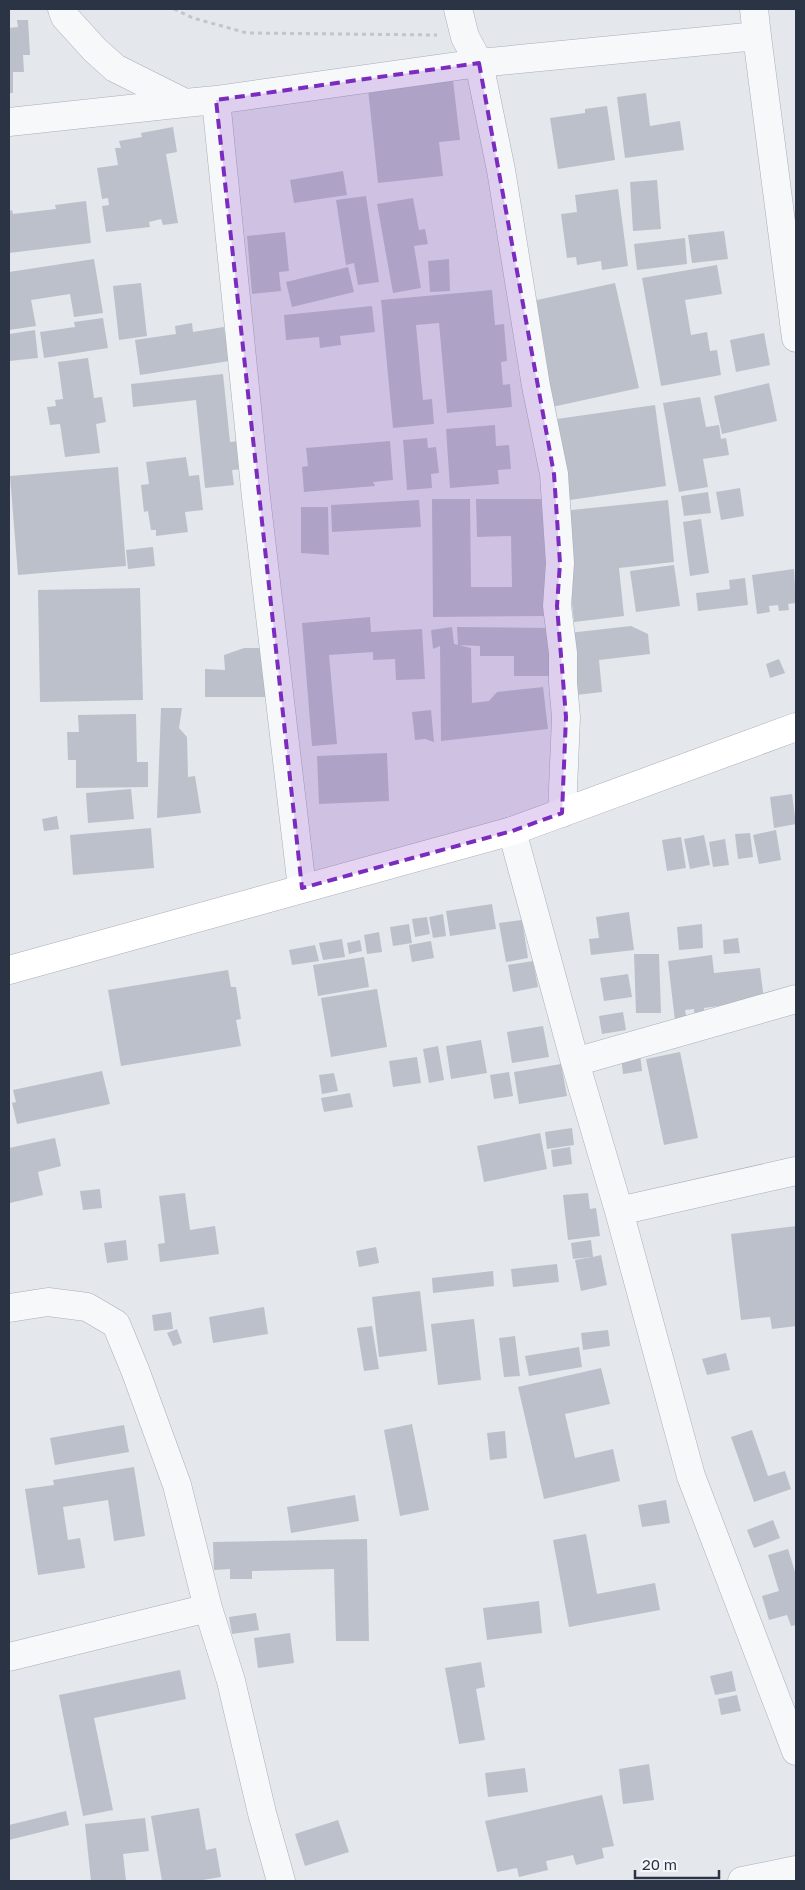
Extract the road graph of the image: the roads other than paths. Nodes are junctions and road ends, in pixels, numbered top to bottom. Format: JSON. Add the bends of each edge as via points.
{"nodes":[{"id":1,"x":62,"y":9,"type":"edge"},
{"id":2,"x":458,"y":9,"type":"edge"},
{"id":3,"x":754,"y":9,"type":"edge"},
{"id":4,"x":757,"y":36,"type":"junction"},
{"id":5,"x":479,"y":63,"type":"junction"},
{"id":6,"x":216,"y":100,"type":"junction"},
{"id":7,"x":185,"y":103,"type":"junction"},
{"id":8,"x":9,"y":122,"type":"edge"},
{"id":9,"x":796,"y":338,"type":"edge"},
{"id":10,"x":796,"y":727,"type":"edge"},
{"id":11,"x":562,"y":813,"type":"junction"},
{"id":12,"x":512,"y":830,"type":"junction"},
{"id":13,"x":302,"y":888,"type":"junction"},
{"id":14,"x":9,"y":970,"type":"edge"},
{"id":15,"x":796,"y":1000,"type":"edge"},
{"id":16,"x":575,"y":1062,"type":"junction"},
{"id":17,"x":796,"y":1171,"type":"edge"},
{"id":18,"x":619,"y":1210,"type":"junction"},
{"id":19,"x":9,"y":1308,"type":"edge"},
{"id":20,"x":208,"y":1608,"type":"junction"},
{"id":21,"x":9,"y":1657,"type":"edge"},
{"id":22,"x":796,"y":1751,"type":"edge"},
{"id":23,"x":796,"y":1870,"type":"edge"},
{"id":24,"x":281,"y":1881,"type":"edge"},
{"id":25,"x":742,"y":1881,"type":"edge"}],
"edges":[{"from":1,"to":7,"type":"street","via":[[65,17],[94,50],[114,68]]},
{"from":2,"to":5,"type":"street","via":[[465,37]]},
{"from":3,"to":4,"type":"street"},
{"from":4,"to":5,"type":"street"},
{"from":4,"to":9,"type":"street"},
{"from":5,"to":6,"type":"street"},
{"from":5,"to":11,"type":"street","via":[[554,474],[560,563],[557,606],[564,653],[566,717]]},
{"from":6,"to":7,"type":"street"},
{"from":6,"to":13,"type":"street","via":[[256,498]]},
{"from":7,"to":8,"type":"street"},
{"from":10,"to":11,"type":"street"},
{"from":11,"to":12,"type":"street"},
{"from":12,"to":13,"type":"street"},
{"from":12,"to":16,"type":"street"},
{"from":13,"to":14,"type":"street"},
{"from":15,"to":16,"type":"street"},
{"from":16,"to":18,"type":"street"},
{"from":17,"to":18,"type":"street"},
{"from":18,"to":22,"type":"street","via":[[691,1476]]},
{"from":19,"to":20,"type":"street","via":[[48,1302],[87,1308],[116,1324],[177,1485]]},
{"from":20,"to":21,"type":"street"},
{"from":20,"to":24,"type":"street","via":[[231,1681]]},
{"from":23,"to":25,"type":"street"}]}
